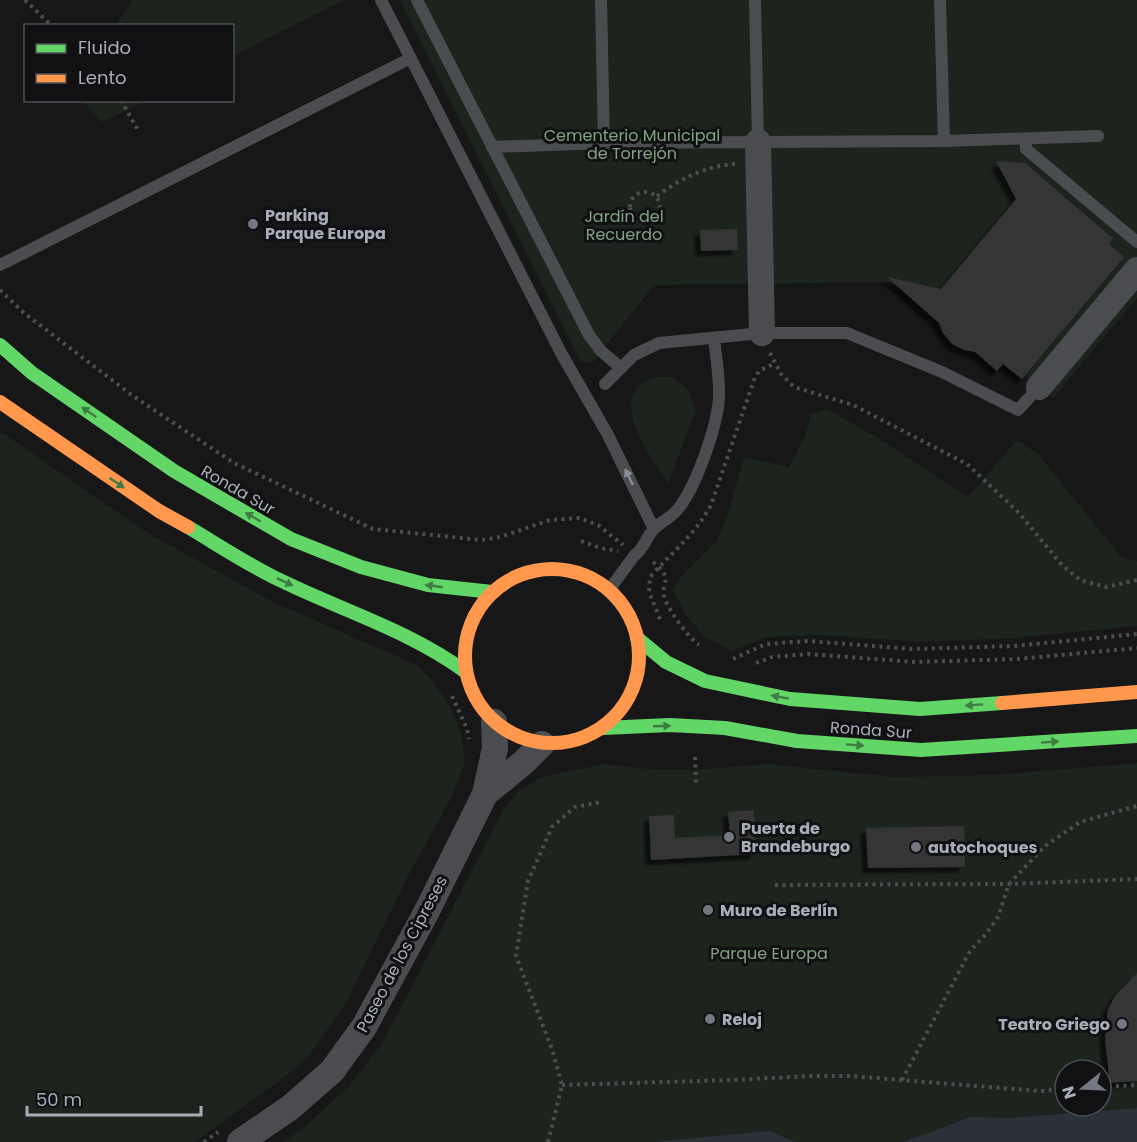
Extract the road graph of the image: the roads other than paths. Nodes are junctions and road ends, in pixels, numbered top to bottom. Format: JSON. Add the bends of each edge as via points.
{"nodes":[{"id":1,"x":381,"y":0,"type":"edge"},
{"id":2,"x":417,"y":0,"type":"edge"},
{"id":3,"x":601,"y":0,"type":"edge"},
{"id":4,"x":755,"y":0,"type":"edge"},
{"id":5,"x":940,"y":0,"type":"edge"},
{"id":6,"x":411,"y":58,"type":"junction"},
{"id":7,"x":1098,"y":136,"type":"dead end"},
{"id":8,"x":1026,"y":139,"type":"junction"},
{"id":9,"x":944,"y":141,"type":"junction"},
{"id":10,"x":604,"y":143,"type":"junction"},
{"id":11,"x":492,"y":147,"type":"junction"},
{"id":12,"x":758,"y":153,"type":"junction"},
{"id":13,"x":1137,"y":242,"type":"edge"},
{"id":14,"x":0,"y":265,"type":"edge"},
{"id":15,"x":1137,"y":270,"type":"edge"},
{"id":16,"x":762,"y":333,"type":"junction"},
{"id":17,"x":714,"y":338,"type":"junction"},
{"id":18,"x":0,"y":345,"type":"edge"},
{"id":19,"x":621,"y":368,"type":"junction"},
{"id":20,"x":605,"y":384,"type":"dead end"},
{"id":21,"x":1039,"y":387,"type":"joint"},
{"id":22,"x":0,"y":402,"type":"edge"},
{"id":23,"x":654,"y":530,"type":"junction"},
{"id":24,"x":609,"y":590,"type":"junction"},
{"id":25,"x":492,"y":592,"type":"junction"},
{"id":26,"x":637,"y":638,"type":"junction"},
{"id":27,"x":466,"y":672,"type":"junction"},
{"id":28,"x":1137,"y":692,"type":"edge"},
{"id":29,"x":494,"y":723,"type":"junction"},
{"id":30,"x":603,"y":728,"type":"junction"},
{"id":31,"x":1137,"y":735,"type":"edge"},
{"id":32,"x":542,"y":744,"type":"junction"},
{"id":33,"x":485,"y":794,"type":"junction"},
{"id":34,"x":229,"y":1137,"type":"edge"}],
"edges":[{"from":1,"to":6,"type":"lane"},
{"from":2,"to":11,"type":"lane"},
{"from":3,"to":10,"type":"lane"},
{"from":4,"to":12,"type":"lane"},
{"from":5,"to":9,"type":"lane"},
{"from":6,"to":14,"type":"lane"},
{"from":23,"to":6,"type":"lane","one_way":true},
{"from":7,"to":8,"type":"lane"},
{"from":8,"to":9,"type":"lane"},
{"from":8,"to":13,"type":"lane","via":[[1026,149]]},
{"from":9,"to":12,"type":"lane"},
{"from":10,"to":11,"type":"lane"},
{"from":10,"to":12,"type":"lane"},
{"from":11,"to":19,"type":"lane","via":[[589,335]]},
{"from":12,"to":16,"type":"street"},
{"from":15,"to":21,"type":"street"},
{"from":16,"to":17,"type":"lane"},
{"from":16,"to":21,"type":"lane","via":[[847,333],[942,372],[1018,410]]},
{"from":17,"to":19,"type":"lane","via":[[659,343],[634,355]]},
{"from":17,"to":23,"type":"lane","via":[[719,397],[714,427],[694,481],[678,508]]},
{"from":25,"to":18,"type":"main road","name":"Ronda Sur","one_way":true,"via":[[428,585],[361,567],[291,539],[174,471],[32,373]]},
{"from":19,"to":20,"type":"lane"},
{"from":22,"to":27,"type":"main road","one_way":true,"via":[[159,511],[283,582],[353,610],[440,653]]},
{"from":23,"to":24,"type":"lane"},
{"from":24,"to":25,"type":"main road","name":"Ronda Sur","via":[[587,576],[563,570],[537,570],[513,578]]},
{"from":24,"to":26,"type":"main road","name":"Ronda Sur","via":[[627,612]]},
{"from":25,"to":27,"type":"main road","name":"Ronda Sur","via":[[475,615],[466,642]]},
{"from":28,"to":26,"type":"main road","name":"Ronda Sur","one_way":true,"via":[[920,709],[790,699],[705,681],[666,662]]},
{"from":26,"to":30,"type":"main road","name":"Ronda Sur","via":[[638,672],[626,703]]},
{"from":27,"to":29,"type":"main road","name":"Ronda Sur","via":[[476,700]]},
{"from":29,"to":32,"type":"main road","name":"Ronda Sur","via":[[516,737]]},
{"from":29,"to":33,"type":"street","name":"Paseo de los Cipreses","via":[[495,748]]},
{"from":30,"to":31,"type":"main road","name":"Ronda Sur","one_way":true,"via":[[725,728],[797,741],[921,750]]},
{"from":30,"to":32,"type":"main road","name":"Ronda Sur","via":[[574,741]]},
{"from":32,"to":33,"type":"street","name":"Paseo de los Cipreses"},
{"from":33,"to":34,"type":"street","name":"Paseo de los Cipreses","via":[[364,1027],[332,1071],[291,1107]]}]}
